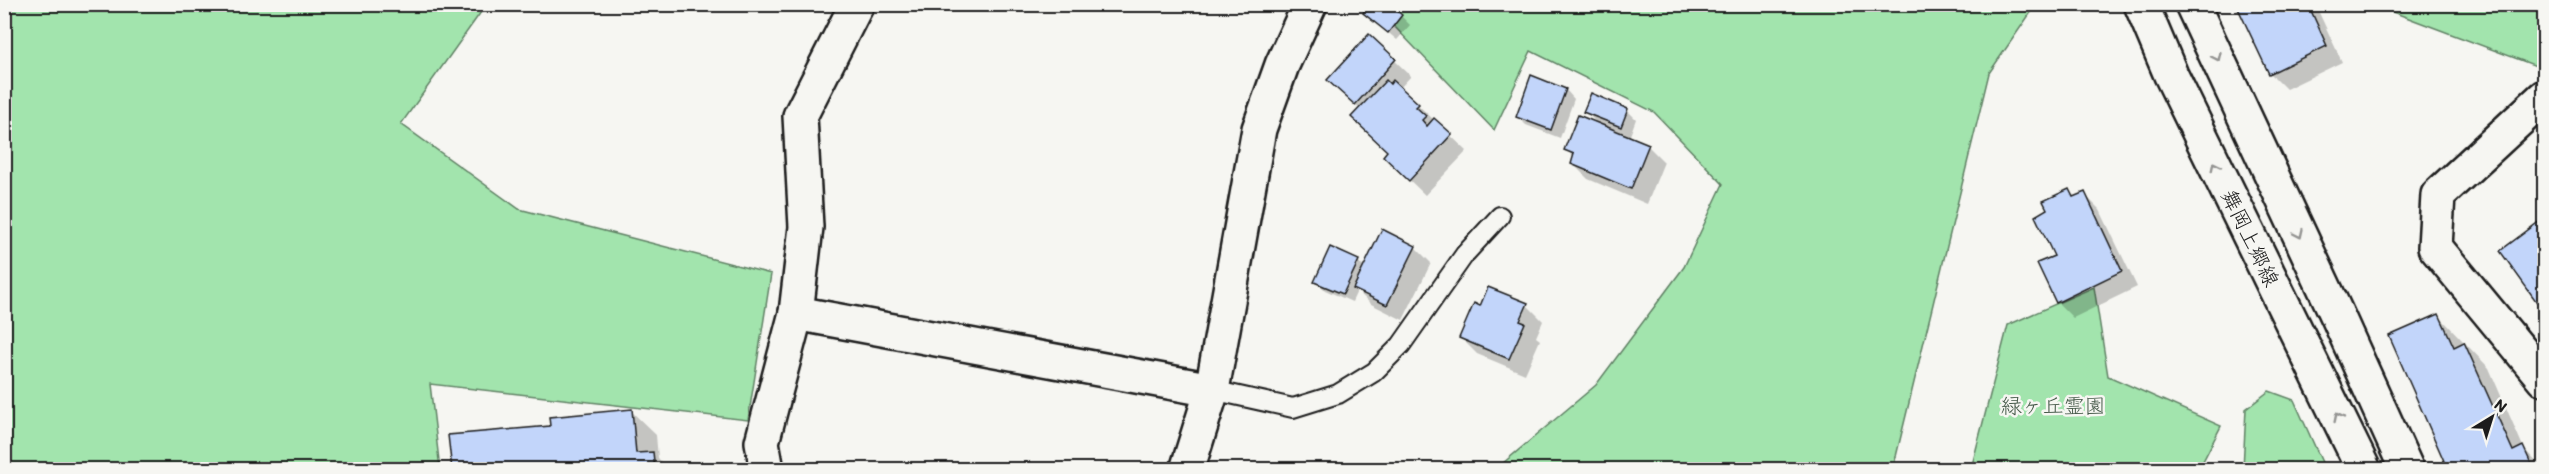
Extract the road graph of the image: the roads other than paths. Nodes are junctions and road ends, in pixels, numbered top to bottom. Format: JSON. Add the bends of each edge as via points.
{"nodes":[{"id":1,"x":857,"y":4,"type":"edge"},
{"id":2,"x":1310,"y":4,"type":"edge"},
{"id":3,"x":2141,"y":4,"type":"edge"},
{"id":4,"x":2192,"y":4,"type":"edge"},
{"id":5,"x":2544,"y":97,"type":"edge"},
{"id":6,"x":1500,"y":216,"type":"dead end"},
{"id":7,"x":796,"y":313,"type":"junction"},
{"id":8,"x":2544,"y":379,"type":"edge"},
{"id":9,"x":1212,"y":390,"type":"junction"},
{"id":10,"x":767,"y":470,"type":"edge"},
{"id":11,"x":1187,"y":470,"type":"edge"},
{"id":12,"x":2364,"y":470,"type":"edge"},
{"id":13,"x":2406,"y":470,"type":"edge"}],
"edges":[{"from":1,"to":7,"type":"street","via":[[801,116],[806,227]]},
{"from":2,"to":9,"type":"street","via":[[1259,129]]},
{"from":12,"to":3,"type":"street","name":"舞岡上郷線","one_way":true,"via":[[2170,75]]},
{"from":4,"to":13,"type":"street","one_way":true},
{"from":5,"to":8,"type":"street","via":[[2438,195],[2435,246]]},
{"from":6,"to":9,"type":"lane","via":[[1465,254],[1401,345],[1374,372],[1338,394],[1293,408]]},
{"from":7,"to":9,"type":"street"},
{"from":7,"to":10,"type":"street","via":[[762,442]]},
{"from":9,"to":11,"type":"street"}]}
